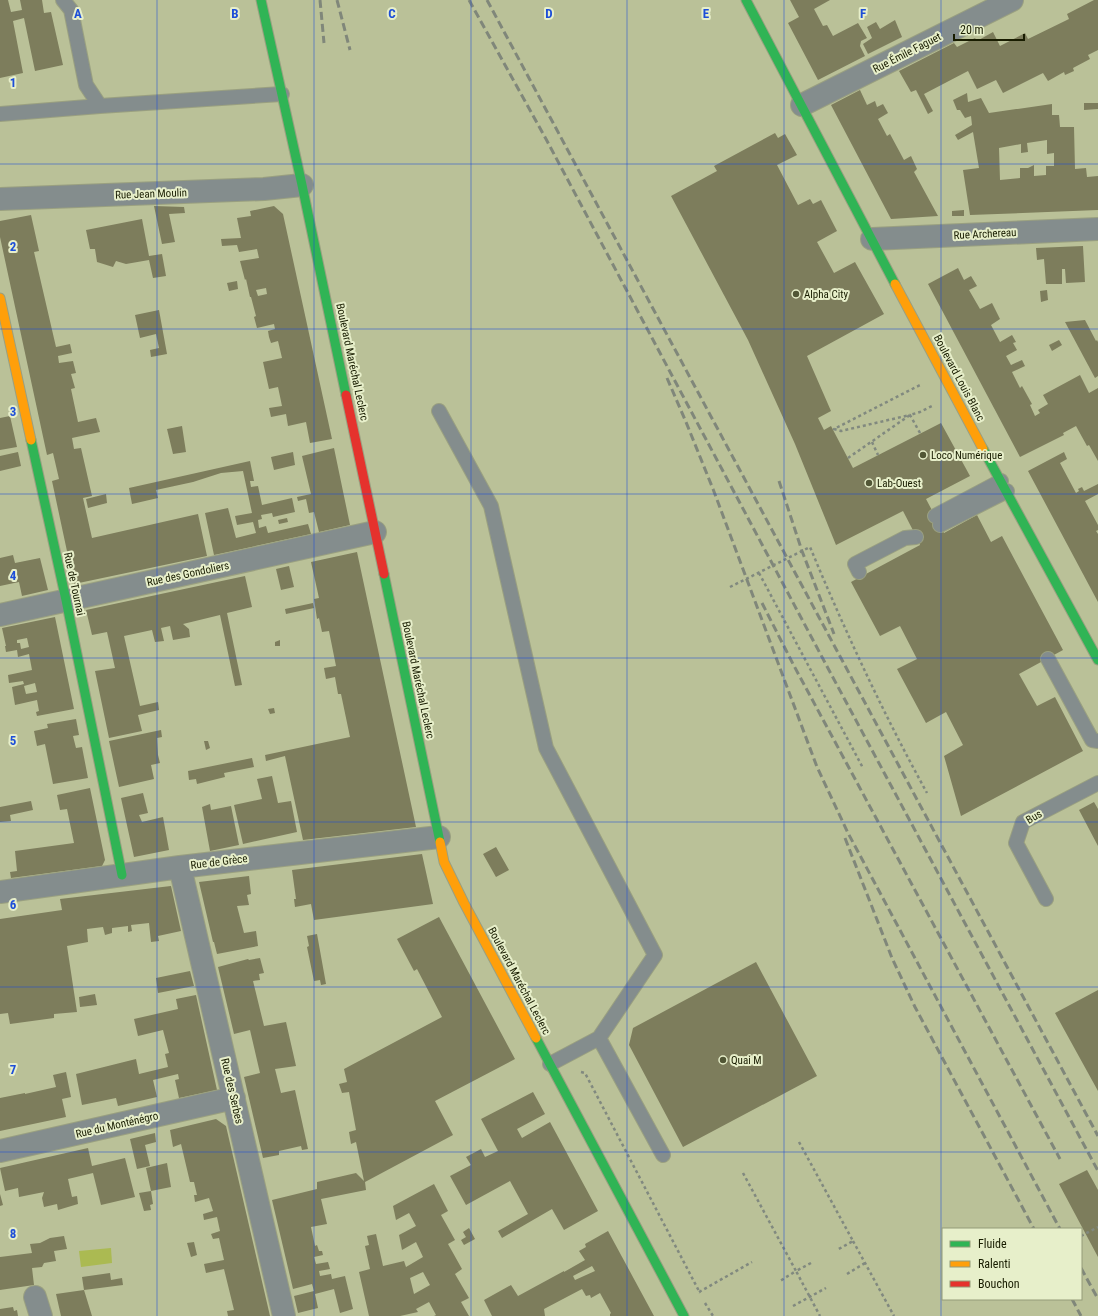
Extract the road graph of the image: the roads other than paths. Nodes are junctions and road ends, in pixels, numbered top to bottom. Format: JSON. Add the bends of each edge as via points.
{"nodes":[{"id":1,"x":63,"y":0,"type":"edge"},
{"id":2,"x":261,"y":0,"type":"edge"},
{"id":3,"x":746,"y":0,"type":"edge"},
{"id":4,"x":1012,"y":0,"type":"edge"},
{"id":5,"x":282,"y":94,"type":"junction"},
{"id":6,"x":802,"y":105,"type":"junction"},
{"id":7,"x":100,"y":106,"type":"junction"},
{"id":8,"x":0,"y":114,"type":"edge"},
{"id":9,"x":302,"y":185,"type":"junction"},
{"id":10,"x":0,"y":199,"type":"edge"},
{"id":11,"x":1098,"y":229,"type":"edge"},
{"id":12,"x":872,"y":239,"type":"junction"},
{"id":13,"x":0,"y":298,"type":"edge"},
{"id":14,"x":439,"y":410,"type":"dead end"},
{"id":15,"x":1004,"y":486,"type":"junction"},
{"id":16,"x":937,"y":520,"type":"dead end"},
{"id":17,"x":375,"y":532,"type":"junction"},
{"id":18,"x":911,"y":534,"type":"dead end"},
{"id":19,"x":859,"y":572,"type":"dead end"},
{"id":20,"x":66,"y":600,"type":"junction"},
{"id":21,"x":0,"y":615,"type":"edge"},
{"id":22,"x":1048,"y":659,"type":"dead end"},
{"id":23,"x":1098,"y":660,"type":"edge"},
{"id":24,"x":1098,"y":741,"type":"edge"},
{"id":25,"x":1098,"y":783,"type":"edge"},
{"id":26,"x":439,"y":837,"type":"junction"},
{"id":27,"x":180,"y":867,"type":"junction"},
{"id":28,"x":122,"y":875,"type":"junction"},
{"id":29,"x":0,"y":892,"type":"edge"},
{"id":30,"x":1046,"y":899,"type":"dead end"},
{"id":31,"x":599,"y":1038,"type":"junction"},
{"id":32,"x":550,"y":1064,"type":"junction"},
{"id":33,"x":234,"y":1098,"type":"junction"},
{"id":34,"x":0,"y":1151,"type":"edge"},
{"id":35,"x":663,"y":1155,"type":"dead end"},
{"id":36,"x":284,"y":1316,"type":"edge"},
{"id":37,"x":684,"y":1316,"type":"edge"}],
"edges":[{"from":1,"to":7,"type":"lane","via":[[71,10],[86,85]]},
{"from":2,"to":5,"type":"street","name":"Boulevard Maréchal Leclerc"},
{"from":3,"to":6,"type":"street","name":"Boulevard Louis Blanc"},
{"from":4,"to":6,"type":"street","name":"Rue Émile Faguet"},
{"from":5,"to":7,"type":"lane"},
{"from":5,"to":9,"type":"street","name":"Boulevard Maréchal Leclerc"},
{"from":6,"to":12,"type":"street","name":"Boulevard Louis Blanc"},
{"from":7,"to":8,"type":"lane"},
{"from":9,"to":10,"type":"street","name":"Rue Jean Moulin","via":[[264,189]]},
{"from":9,"to":17,"type":"street","name":"Boulevard Maréchal Leclerc"},
{"from":11,"to":12,"type":"street","name":"Rue Archereau"},
{"from":12,"to":15,"type":"street","name":"Boulevard Louis Blanc"},
{"from":13,"to":20,"type":"street","name":"Rue de Tournai"},
{"from":14,"to":31,"type":"lane","via":[[490,506],[546,748],[655,955]]},
{"from":15,"to":16,"type":"lane"},
{"from":15,"to":23,"type":"street","name":"Boulevard Louis Blanc"},
{"from":17,"to":20,"type":"street","name":"Rue des Gondoliers"},
{"from":17,"to":26,"type":"street","name":"Boulevard Maréchal Leclerc"},
{"from":18,"to":19,"type":"lane","via":[[855,564]]},
{"from":20,"to":21,"type":"street","name":"Rue des Gondoliers"},
{"from":20,"to":28,"type":"street","name":"Rue de Tournai"},
{"from":22,"to":24,"type":"lane","via":[[1092,740]]},
{"from":25,"to":30,"type":"lane","name":"Bus","via":[[1024,822],[1016,843]]},
{"from":26,"to":27,"type":"street","name":"Rue de Grèce"},
{"from":26,"to":32,"type":"street","name":"Boulevard Maréchal Leclerc","via":[[444,862],[464,903]]},
{"from":27,"to":28,"type":"street","name":"Rue de Grèce"},
{"from":27,"to":33,"type":"street","name":"Rue des Serbes"},
{"from":28,"to":29,"type":"street","name":"Rue de Grèce"},
{"from":31,"to":32,"type":"lane"},
{"from":31,"to":35,"type":"lane"},
{"from":32,"to":37,"type":"street","name":"Boulevard Maréchal Leclerc"},
{"from":33,"to":34,"type":"street","name":"Rue du Monténégro"},
{"from":33,"to":36,"type":"street","name":"Rue des Serbes"}]}
